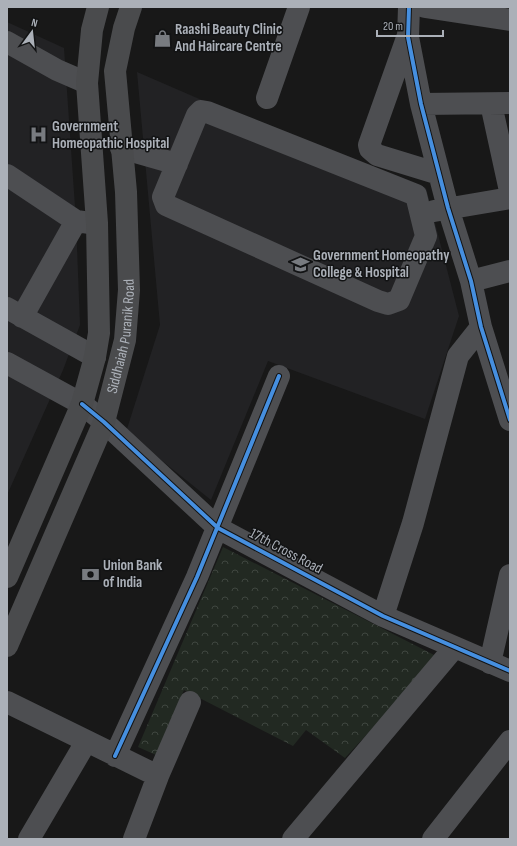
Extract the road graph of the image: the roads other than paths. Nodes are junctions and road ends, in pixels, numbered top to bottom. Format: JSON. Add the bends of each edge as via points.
{"nodes":[{"id":1,"x":98,"y":7,"type":"edge"},
{"id":2,"x":131,"y":7,"type":"edge"},
{"id":3,"x":299,"y":7,"type":"edge"},
{"id":4,"x":409,"y":7,"type":"edge"},
{"id":5,"x":425,"y":7,"type":"edge"},
{"id":6,"x":510,"y":20,"type":"edge"},
{"id":7,"x":408,"y":37,"type":"junction"},
{"id":8,"x":7,"y":42,"type":"edge"},
{"id":9,"x":87,"y":83,"type":"junction"},
{"id":10,"x":267,"y":98,"type":"dead end"},
{"id":11,"x":500,"y":103,"type":"edge"},
{"id":12,"x":421,"y":104,"type":"junction"},
{"id":13,"x":121,"y":148,"type":"junction"},
{"id":14,"x":177,"y":164,"type":"junction"},
{"id":15,"x":439,"y":174,"type":"junction"},
{"id":16,"x":7,"y":175,"type":"edge"},
{"id":17,"x":510,"y":191,"type":"edge"},
{"id":18,"x":510,"y":198,"type":"edge"},
{"id":19,"x":448,"y":208,"type":"junction"},
{"id":20,"x":421,"y":216,"type":"junction"},
{"id":21,"x":87,"y":222,"type":"junction"},
{"id":22,"x":510,"y":272,"type":"edge"},
{"id":23,"x":471,"y":281,"type":"junction"},
{"id":24,"x":15,"y":312,"type":"edge"},
{"id":25,"x":481,"y":327,"type":"junction"},
{"id":26,"x":95,"y":357,"type":"junction"},
{"id":27,"x":7,"y":363,"type":"edge"},
{"id":28,"x":279,"y":376,"type":"dead end"},
{"id":29,"x":82,"y":404,"type":"junction"},
{"id":30,"x":510,"y":420,"type":"edge"},
{"id":31,"x":104,"y":422,"type":"junction"},
{"id":32,"x":218,"y":528,"type":"junction"},
{"id":33,"x":510,"y":575,"type":"edge"},
{"id":34,"x":7,"y":577,"type":"edge"},
{"id":35,"x":383,"y":616,"type":"junction"},
{"id":36,"x":7,"y":646,"type":"edge"},
{"id":37,"x":454,"y":648,"type":"junction"},
{"id":38,"x":490,"y":663,"type":"junction"},
{"id":39,"x":510,"y":671,"type":"edge"},
{"id":40,"x":7,"y":702,"type":"edge"},
{"id":41,"x":190,"y":702,"type":"dead end"},
{"id":42,"x":510,"y":741,"type":"edge"},
{"id":43,"x":86,"y":742,"type":"junction"},
{"id":44,"x":115,"y":756,"type":"junction"},
{"id":45,"x":158,"y":776,"type":"junction"},
{"id":46,"x":28,"y":839,"type":"edge"},
{"id":47,"x":134,"y":839,"type":"edge"},
{"id":48,"x":293,"y":839,"type":"edge"},
{"id":49,"x":433,"y":839,"type":"edge"}],
"edges":[{"from":1,"to":9,"type":"main road","name":"Siddhaiah Puranik Road","via":[[92,30]]},
{"from":2,"to":13,"type":"main road","name":"Siddhaiah Puranik Road","via":[[115,71]]},
{"from":3,"to":10,"type":"street"},
{"from":4,"to":7,"type":"street"},
{"from":5,"to":6,"type":"street"},
{"from":7,"to":12,"type":"street"},
{"from":7,"to":15,"type":"street","via":[[369,145],[377,154]]},
{"from":8,"to":9,"type":"street","via":[[57,70]]},
{"from":9,"to":21,"type":"main road","name":"Siddhaiah Puranik Road"},
{"from":11,"to":12,"type":"street"},
{"from":11,"to":17,"type":"street"},
{"from":12,"to":15,"type":"street"},
{"from":13,"to":14,"type":"street"},
{"from":13,"to":31,"type":"main road","name":"Siddhaiah Puranik Road","via":[[126,192],[129,290],[125,340]]},
{"from":14,"to":20,"type":"street","via":[[197,115],[207,112],[416,195]]},
{"from":14,"to":20,"type":"street","via":[[163,197],[164,202],[170,207],[383,304],[399,300],[426,236]]},
{"from":15,"to":19,"type":"street"},
{"from":16,"to":21,"type":"street"},
{"from":18,"to":19,"type":"street"},
{"from":19,"to":20,"type":"street"},
{"from":19,"to":23,"type":"street"},
{"from":21,"to":24,"type":"street"},
{"from":21,"to":26,"type":"main road","name":"Siddhaiah Puranik Road","via":[[99,333]]},
{"from":22,"to":23,"type":"street"},
{"from":23,"to":25,"type":"street"},
{"from":24,"to":26,"type":"street"},
{"from":25,"to":30,"type":"street"},
{"from":25,"to":35,"type":"street","via":[[458,356],[412,523]]},
{"from":26,"to":29,"type":"main road","name":"Siddhaiah Puranik Road"},
{"from":27,"to":29,"type":"street","name":"17th Cross Road"},
{"from":28,"to":32,"type":"street"},
{"from":29,"to":31,"type":"street","name":"17th Cross Road"},
{"from":29,"to":34,"type":"main road","name":"Siddhaiah Puranik Road"},
{"from":31,"to":32,"type":"street","name":"17th Cross Road"},
{"from":31,"to":36,"type":"main road","name":"Siddhaiah Puranik Road"},
{"from":32,"to":35,"type":"street","name":"17th Cross Road"},
{"from":32,"to":44,"type":"street"},
{"from":33,"to":38,"type":"street"},
{"from":35,"to":37,"type":"street","name":"17th Cross Road"},
{"from":37,"to":38,"type":"street","name":"17th Cross Road"},
{"from":37,"to":48,"type":"street"},
{"from":38,"to":39,"type":"street","name":"17th Cross Road"},
{"from":40,"to":43,"type":"street"},
{"from":41,"to":45,"type":"street"},
{"from":42,"to":49,"type":"street"},
{"from":43,"to":44,"type":"street"},
{"from":43,"to":46,"type":"street"},
{"from":44,"to":45,"type":"street"},
{"from":45,"to":47,"type":"street"}]}
